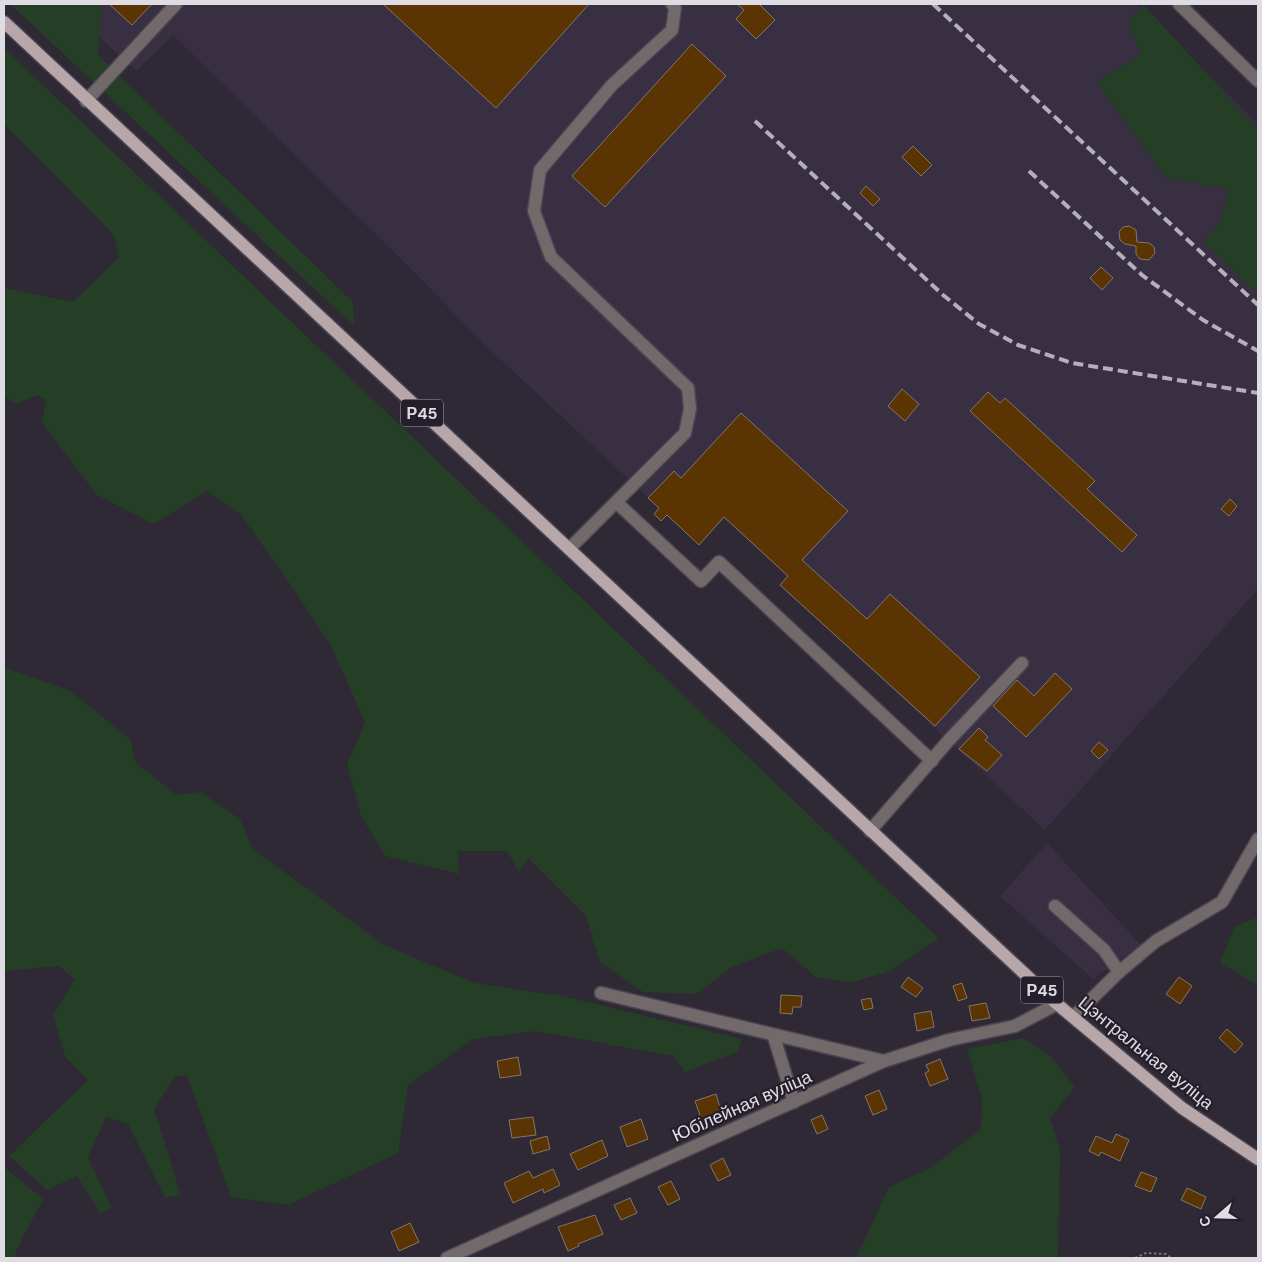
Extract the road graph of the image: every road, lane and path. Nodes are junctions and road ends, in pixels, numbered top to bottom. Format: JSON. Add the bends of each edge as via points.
{"nodes":[{"id":1,"x":176,"y":4,"type":"edge"},
{"id":2,"x":672,"y":4,"type":"edge"},
{"id":3,"x":1179,"y":4,"type":"edge"},
{"id":4,"x":4,"y":22,"type":"edge"},
{"id":5,"x":1258,"y":81,"type":"edge"},
{"id":6,"x":86,"y":101,"type":"junction"},
{"id":7,"x":616,"y":502,"type":"junction"},
{"id":8,"x":569,"y":548,"type":"junction"},
{"id":9,"x":1022,"y":663,"type":"dead end"},
{"id":10,"x":932,"y":761,"type":"junction"},
{"id":11,"x":870,"y":831,"type":"junction"},
{"id":12,"x":1258,"y":839,"type":"edge"},
{"id":13,"x":1055,"y":906,"type":"dead end"},
{"id":14,"x":1119,"y":972,"type":"junction"},
{"id":15,"x":600,"y":993,"type":"dead end"},
{"id":16,"x":1057,"y":1004,"type":"junction"},
{"id":17,"x":1073,"y":1017,"type":"junction"},
{"id":18,"x":774,"y":1037,"type":"junction"},
{"id":19,"x":884,"y":1062,"type":"junction"},
{"id":20,"x":794,"y":1102,"type":"junction"},
{"id":21,"x":1258,"y":1159,"type":"edge"},
{"id":22,"x":448,"y":1258,"type":"edge"},
{"id":23,"x":1135,"y":1258,"type":"edge"},
{"id":24,"x":1171,"y":1258,"type":"edge"}],
"edges":[{"from":1,"to":6,"type":"street"},
{"from":2,"to":7,"type":"street","via":[[676,8],[672,30],[612,85],[540,170],[534,211],[550,257],[688,388],[690,409],[684,433]]},
{"from":3,"to":5,"type":"street"},
{"from":4,"to":6,"type":"main road","number":"Р45"},
{"from":6,"to":8,"type":"main road","number":"Р45"},
{"from":7,"to":8,"type":"street"},
{"from":7,"to":10,"type":"street","via":[[701,581],[719,562]]},
{"from":8,"to":11,"type":"main road","name":"Цэнтральная вуліца","number":"Р45"},
{"from":9,"to":10,"type":"street"},
{"from":10,"to":11,"type":"street"},
{"from":11,"to":16,"type":"main road","name":"Цэнтральная вуліца","number":"Р45"},
{"from":12,"to":14,"type":"street","via":[[1222,902],[1156,941]]},
{"from":13,"to":14,"type":"street","via":[[1104,950]]},
{"from":14,"to":17,"type":"street"},
{"from":15,"to":18,"type":"street"},
{"from":16,"to":17,"type":"main road","name":"Цэнтральная вуліца","number":"Р45"},
{"from":16,"to":19,"type":"street","name":"Юбілейная вуліца","via":[[1015,1026],[949,1040]]},
{"from":17,"to":21,"type":"main road","name":"Цэнтральная вуліца","number":"Р45","via":[[1182,1108]]},
{"from":18,"to":19,"type":"street"},
{"from":18,"to":20,"type":"street"},
{"from":19,"to":20,"type":"street","name":"Юбілейная вуліца"},
{"from":20,"to":22,"type":"street","name":"Юбілейная вуліца"},
{"from":23,"to":24,"type":"path","via":[[1146,1253],[1166,1254]]}]}
